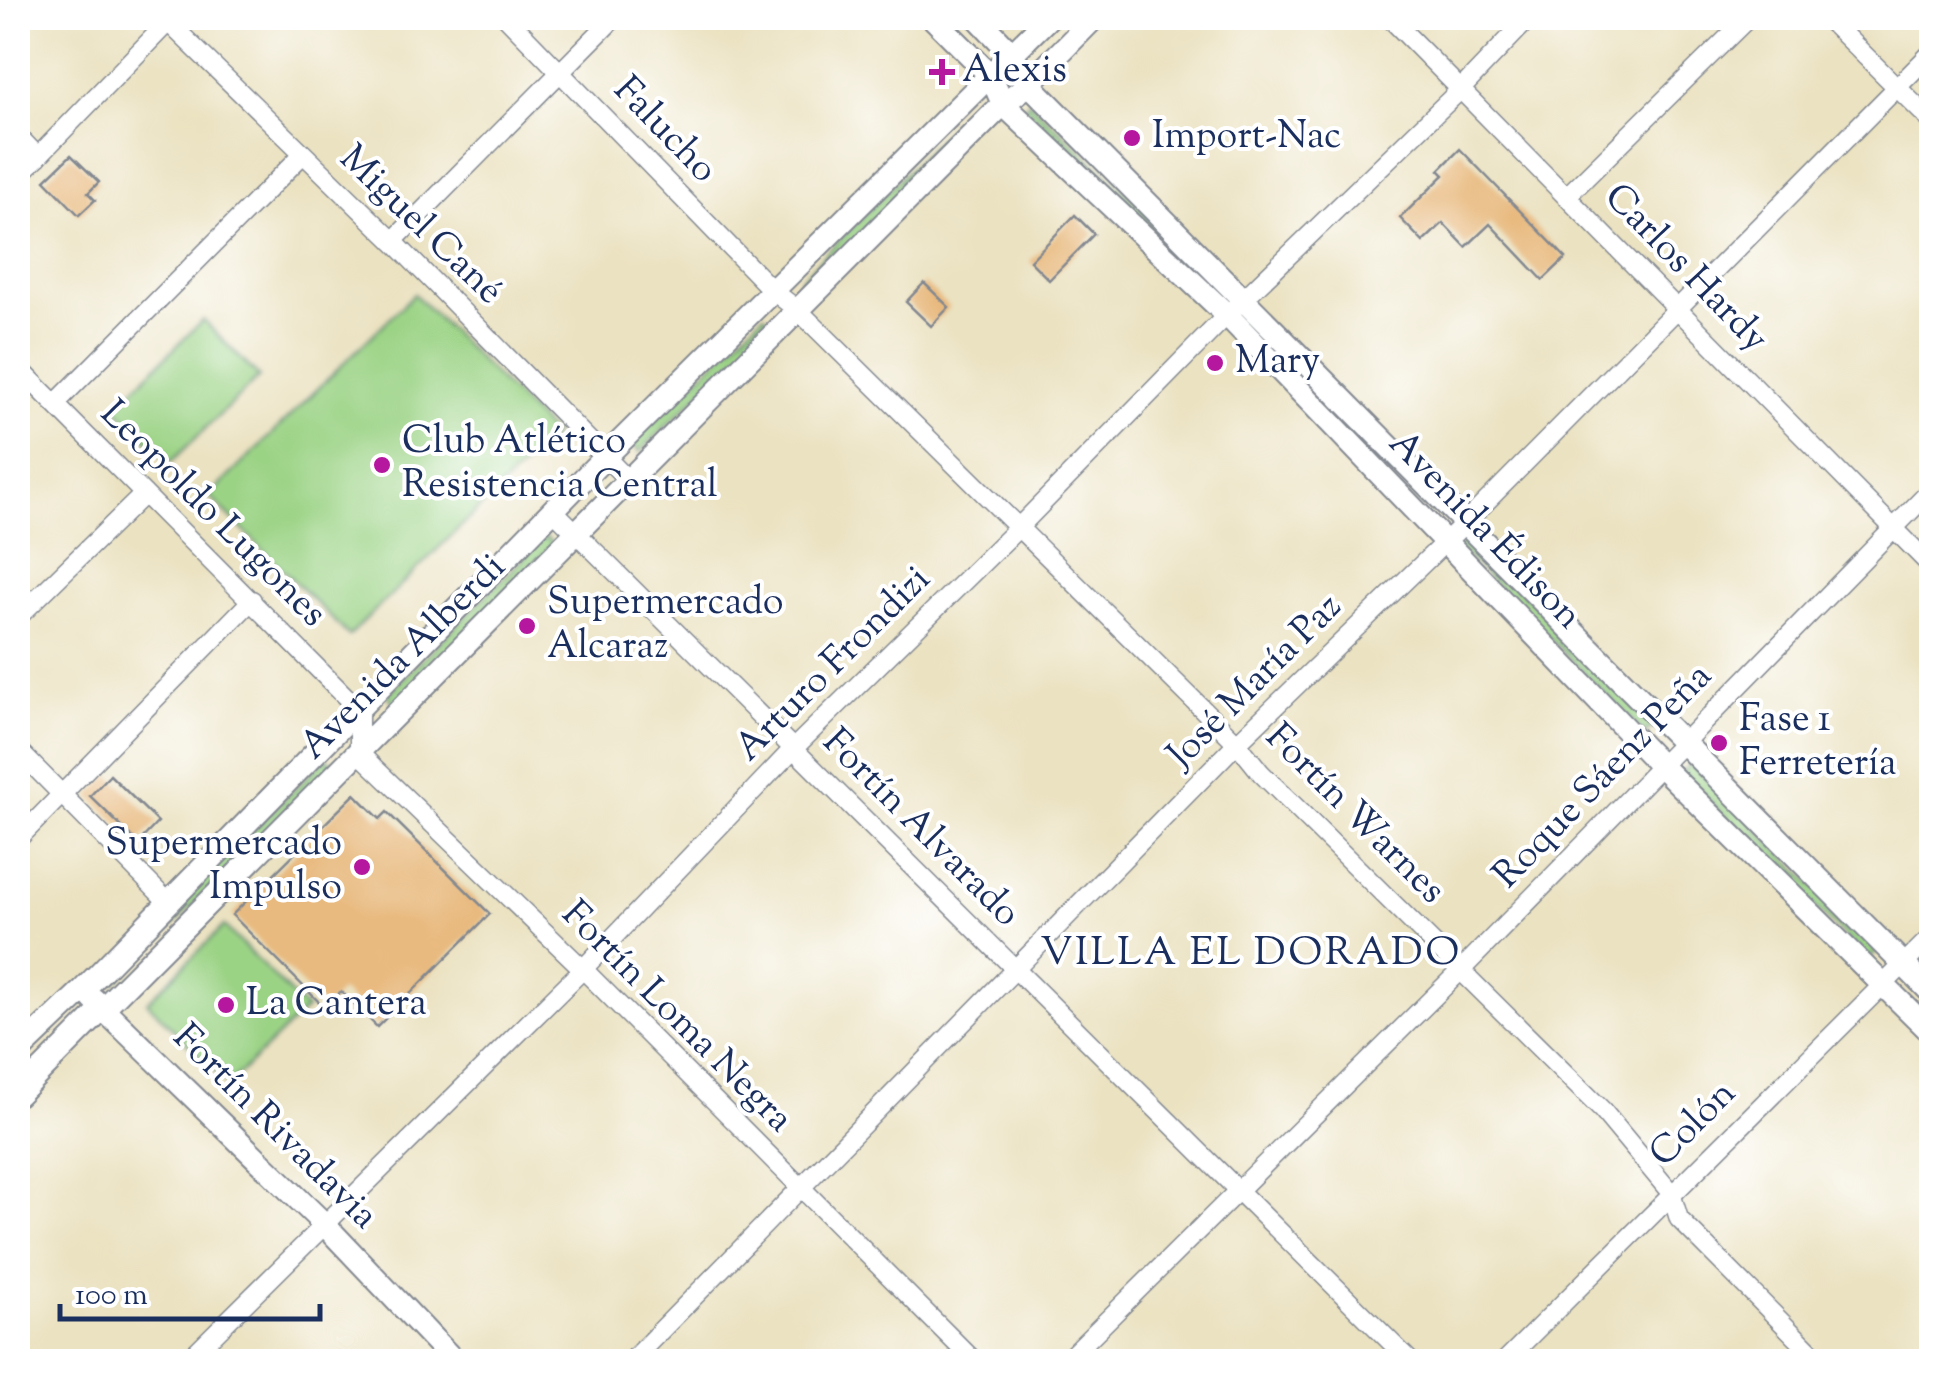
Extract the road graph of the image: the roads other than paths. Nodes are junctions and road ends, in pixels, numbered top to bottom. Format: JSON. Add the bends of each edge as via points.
{"nodes":[{"id":1,"x":507,"y":18,"type":"edge"},
{"id":2,"x":614,"y":18,"type":"edge"},
{"id":3,"x":933,"y":18,"type":"edge"},
{"id":4,"x":978,"y":18,"type":"edge"},
{"id":5,"x":1048,"y":18,"type":"edge"},
{"id":6,"x":1094,"y":18,"type":"edge"},
{"id":7,"x":1390,"y":18,"type":"edge"},
{"id":8,"x":1529,"y":18,"type":"edge"},
{"id":9,"x":1748,"y":18,"type":"edge"},
{"id":10,"x":1826,"y":18,"type":"edge"},
{"id":11,"x":168,"y":19,"type":"edge"},
{"id":12,"x":1932,"y":52,"type":"edge"},
{"id":13,"x":1012,"y":54,"type":"junction"},
{"id":14,"x":561,"y":72,"type":"junction"},
{"id":15,"x":992,"y":76,"type":"junction"},
{"id":16,"x":1029,"y":84,"type":"junction"},
{"id":17,"x":1897,"y":87,"type":"junction"},
{"id":18,"x":1462,"y":88,"type":"junction"},
{"id":19,"x":1003,"y":104,"type":"junction"},
{"id":20,"x":1932,"y":122,"type":"edge"},
{"id":21,"x":18,"y":136,"type":"edge"},
{"id":22,"x":302,"y":156,"type":"junction"},
{"id":23,"x":38,"y":157,"type":"junction"},
{"id":24,"x":18,"y":177,"type":"edge"},
{"id":25,"x":1568,"y":195,"type":"junction"},
{"id":26,"x":392,"y":241,"type":"junction"},
{"id":27,"x":774,"y":291,"type":"junction"},
{"id":28,"x":1244,"y":298,"type":"junction"},
{"id":29,"x":1679,"y":310,"type":"junction"},
{"id":30,"x":798,"y":311,"type":"junction"},
{"id":31,"x":1227,"y":315,"type":"junction"},
{"id":32,"x":18,"y":366,"type":"edge"},
{"id":33,"x":32,"y":381,"type":"junction"},
{"id":34,"x":18,"y":396,"type":"edge"},
{"id":35,"x":56,"y":403,"type":"junction"},
{"id":36,"x":606,"y":457,"type":"junction"},
{"id":37,"x":629,"y":481,"type":"junction"},
{"id":38,"x":1932,"y":489,"type":"edge"},
{"id":39,"x":144,"y":494,"type":"junction"},
{"id":40,"x":554,"y":511,"type":"junction"},
{"id":41,"x":1466,"y":522,"type":"junction"},
{"id":42,"x":1018,"y":528,"type":"junction"},
{"id":43,"x":1892,"y":528,"type":"junction"},
{"id":44,"x":576,"y":535,"type":"junction"},
{"id":45,"x":1445,"y":542,"type":"junction"},
{"id":46,"x":1932,"y":567,"type":"edge"},
{"id":47,"x":252,"y":600,"type":"junction"},
{"id":48,"x":18,"y":617,"type":"edge"},
{"id":49,"x":359,"y":710,"type":"junction"},
{"id":50,"x":1682,"y":742,"type":"junction"},
{"id":51,"x":1238,"y":743,"type":"junction"},
{"id":52,"x":794,"y":748,"type":"junction"},
{"id":53,"x":18,"y":750,"type":"edge"},
{"id":54,"x":359,"y":754,"type":"junction"},
{"id":55,"x":1660,"y":765,"type":"junction"},
{"id":56,"x":63,"y":793,"type":"junction"},
{"id":57,"x":18,"y":838,"type":"edge"},
{"id":58,"x":167,"y":901,"type":"junction"},
{"id":59,"x":1932,"y":936,"type":"edge"},
{"id":60,"x":1903,"y":964,"type":"junction"},
{"id":61,"x":1462,"y":969,"type":"junction"},
{"id":62,"x":582,"y":970,"type":"junction"},
{"id":63,"x":1016,"y":971,"type":"junction"},
{"id":64,"x":1882,"y":984,"type":"junction"},
{"id":65,"x":83,"y":990,"type":"junction"},
{"id":66,"x":1932,"y":994,"type":"edge"},
{"id":67,"x":104,"y":1009,"type":"junction"},
{"id":68,"x":1932,"y":1033,"type":"edge"},
{"id":69,"x":18,"y":1052,"type":"edge"},
{"id":70,"x":18,"y":1094,"type":"edge"},
{"id":71,"x":800,"y":1189,"type":"junction"},
{"id":72,"x":1239,"y":1190,"type":"junction"},
{"id":73,"x":1671,"y":1193,"type":"junction"},
{"id":74,"x":325,"y":1225,"type":"junction"},
{"id":75,"x":186,"y":1362,"type":"edge"},
{"id":76,"x":455,"y":1362,"type":"edge"},
{"id":77,"x":630,"y":1362,"type":"edge"},
{"id":78,"x":975,"y":1362,"type":"edge"},
{"id":79,"x":1065,"y":1362,"type":"edge"},
{"id":80,"x":1411,"y":1362,"type":"edge"},
{"id":81,"x":1504,"y":1362,"type":"edge"},
{"id":82,"x":1821,"y":1362,"type":"edge"}],
"edges":[{"from":1,"to":14,"type":"street","name":"Falucho"},
{"from":2,"to":14,"type":"street"},
{"from":3,"to":15,"type":"main road"},
{"from":4,"to":13,"type":"main road","name":"Avenida Édison"},
{"from":5,"to":13,"type":"main road","name":"Avenida Alberdi"},
{"from":6,"to":16,"type":"main road","name":"Avenida Alberdi"},
{"from":7,"to":18,"type":"street","name":"Carlos Hardy"},
{"from":8,"to":18,"type":"street","name":"Arturo Frondizi"},
{"from":9,"to":25,"type":"street"},
{"from":10,"to":17,"type":"street"},
{"from":11,"to":22,"type":"street","name":"Miguel Cané"},
{"from":11,"to":23,"type":"street"},
{"from":12,"to":17,"type":"street","name":"José María Paz"},
{"from":13,"to":15,"type":"main road","name":"Avenida Alberdi"},
{"from":13,"to":16,"type":"main road","name":"Avenida Édison"},
{"from":14,"to":26,"type":"street"},
{"from":14,"to":27,"type":"street","name":"Falucho"},
{"from":15,"to":19,"type":"main road","name":"Avenida Édison"},
{"from":15,"to":27,"type":"main road","name":"Avenida Alberdi"},
{"from":16,"to":19,"type":"main road","name":"Avenida Alberdi"},
{"from":16,"to":28,"type":"main road","name":"Avenida Édison"},
{"from":17,"to":20,"type":"street"},
{"from":17,"to":29,"type":"street","name":"José María Paz"},
{"from":18,"to":25,"type":"street","name":"Carlos Hardy"},
{"from":18,"to":28,"type":"street","name":"Arturo Frondizi"},
{"from":19,"to":30,"type":"main road","name":"Avenida Alberdi"},
{"from":19,"to":31,"type":"main road","name":"Avenida Édison"},
{"from":21,"to":23,"type":"street"},
{"from":22,"to":26,"type":"street","name":"Miguel Cané"},
{"from":22,"to":35,"type":"street"},
{"from":23,"to":24,"type":"street"},
{"from":25,"to":29,"type":"street","name":"Carlos Hardy"},
{"from":26,"to":36,"type":"street","name":"Miguel Cané"},
{"from":27,"to":30,"type":"street","name":"Fortín Warnes"},
{"from":27,"to":36,"type":"main road","name":"Avenida Alberdi"},
{"from":28,"to":31,"type":"street","name":"Arturo Frondizi"},
{"from":28,"to":41,"type":"main road","name":"Avenida Édison"},
{"from":29,"to":41,"type":"street","name":"José María Paz"},
{"from":29,"to":43,"type":"street","name":"Carlos Hardy"},
{"from":30,"to":37,"type":"main road","name":"Avenida Alberdi"},
{"from":30,"to":42,"type":"street","name":"Fortín Warnes"},
{"from":31,"to":42,"type":"street","name":"Arturo Frondizi"},
{"from":31,"to":45,"type":"main road","name":"Avenida Édison"},
{"from":32,"to":33,"type":"street","name":"Leopoldo Lugones"},
{"from":33,"to":34,"type":"street"},
{"from":33,"to":35,"type":"street","name":"Leopoldo Lugones"},
{"from":35,"to":39,"type":"street","name":"Leopoldo Lugones"},
{"from":36,"to":37,"type":"street","name":"Miguel Cané"},
{"from":36,"to":40,"type":"main road","name":"Avenida Alberdi"},
{"from":37,"to":44,"type":"main road","name":"Avenida Alberdi"},
{"from":38,"to":43,"type":"street","name":"Roque Sáenz Peña"},
{"from":39,"to":47,"type":"street","name":"Leopoldo Lugones"},
{"from":39,"to":48,"type":"street"},
{"from":40,"to":44,"type":"street","name":"Fortín Alvarado"},
{"from":40,"to":49,"type":"main road","name":"Avenida Alberdi"},
{"from":41,"to":45,"type":"street","name":"José María Paz"},
{"from":41,"to":50,"type":"main road","name":"Avenida Édison"},
{"from":42,"to":51,"type":"street","name":"Fortín Warnes"},
{"from":42,"to":52,"type":"street","name":"Arturo Frondizi"},
{"from":43,"to":46,"type":"street","name":"Carlos Hardy"},
{"from":43,"to":50,"type":"street","name":"Roque Sáenz Peña"},
{"from":44,"to":52,"type":"street","name":"Fortín Alvarado"},
{"from":44,"to":54,"type":"main road","name":"Avenida Alberdi"},
{"from":45,"to":51,"type":"street","name":"José María Paz"},
{"from":45,"to":55,"type":"main road","name":"Avenida Édison"},
{"from":47,"to":49,"type":"street","name":"Leopoldo Lugones"},
{"from":47,"to":56,"type":"street"},
{"from":49,"to":54,"type":"street"},
{"from":49,"to":58,"type":"main road","name":"Avenida Alberdi"},
{"from":50,"to":55,"type":"street","name":"Roque Sáenz Peña"},
{"from":50,"to":60,"type":"main road","name":"Avenida Édison"},
{"from":51,"to":61,"type":"street","name":"Fortín Warnes"},
{"from":51,"to":63,"type":"street","name":"José María Paz"},
{"from":52,"to":62,"type":"street","name":"Arturo Frondizi"},
{"from":52,"to":63,"type":"street","name":"Fortín Alvarado"},
{"from":53,"to":56,"type":"street"},
{"from":54,"to":62,"type":"street","name":"Fortín Loma Negra"},
{"from":54,"to":67,"type":"main road","name":"Avenida Alberdi"},
{"from":55,"to":61,"type":"street","name":"Roque Sáenz Peña"},
{"from":55,"to":64,"type":"main road","name":"Avenida Édison"},
{"from":56,"to":57,"type":"street"},
{"from":56,"to":58,"type":"street"},
{"from":58,"to":65,"type":"main road","name":"Avenida Alberdi"},
{"from":59,"to":60,"type":"street","name":"Colón"},
{"from":60,"to":64,"type":"street","name":"Colón"},
{"from":60,"to":66,"type":"main road","name":"Avenida Édison"},
{"from":61,"to":72,"type":"street","name":"Roque Sáenz Peña"},
{"from":61,"to":73,"type":"street","name":"Fortín Warnes","via":[[1602,1110]]},
{"from":62,"to":71,"type":"street","name":"Fortín Loma Negra"},
{"from":62,"to":74,"type":"street","name":"Arturo Frondizi"},
{"from":63,"to":71,"type":"street","name":"José María Paz"},
{"from":63,"to":72,"type":"street","name":"Fortín Alvarado"},
{"from":64,"to":68,"type":"main road","name":"Avenida Édison"},
{"from":64,"to":73,"type":"street","name":"Colón"},
{"from":65,"to":67,"type":"main road","name":"Fortín Rivadavia"},
{"from":65,"to":69,"type":"main road","name":"Avenida Alberdi"},
{"from":67,"to":70,"type":"main road","name":"Avenida Alberdi"},
{"from":67,"to":74,"type":"main road","name":"Fortín Rivadavia"},
{"from":71,"to":77,"type":"street","name":"José María Paz"},
{"from":71,"to":78,"type":"street","name":"Fortín Loma Negra"},
{"from":72,"to":79,"type":"street","name":"Roque Sáenz Peña"},
{"from":72,"to":80,"type":"street","name":"Fortín Alvarado"},
{"from":73,"to":81,"type":"street","name":"Colón"},
{"from":73,"to":82,"type":"street","name":"Fortín Warnes","via":[[1679,1219]]},
{"from":74,"to":75,"type":"street","name":"Arturo Frondizi"},
{"from":74,"to":76,"type":"main road","name":"Fortín Rivadavia"}]}
